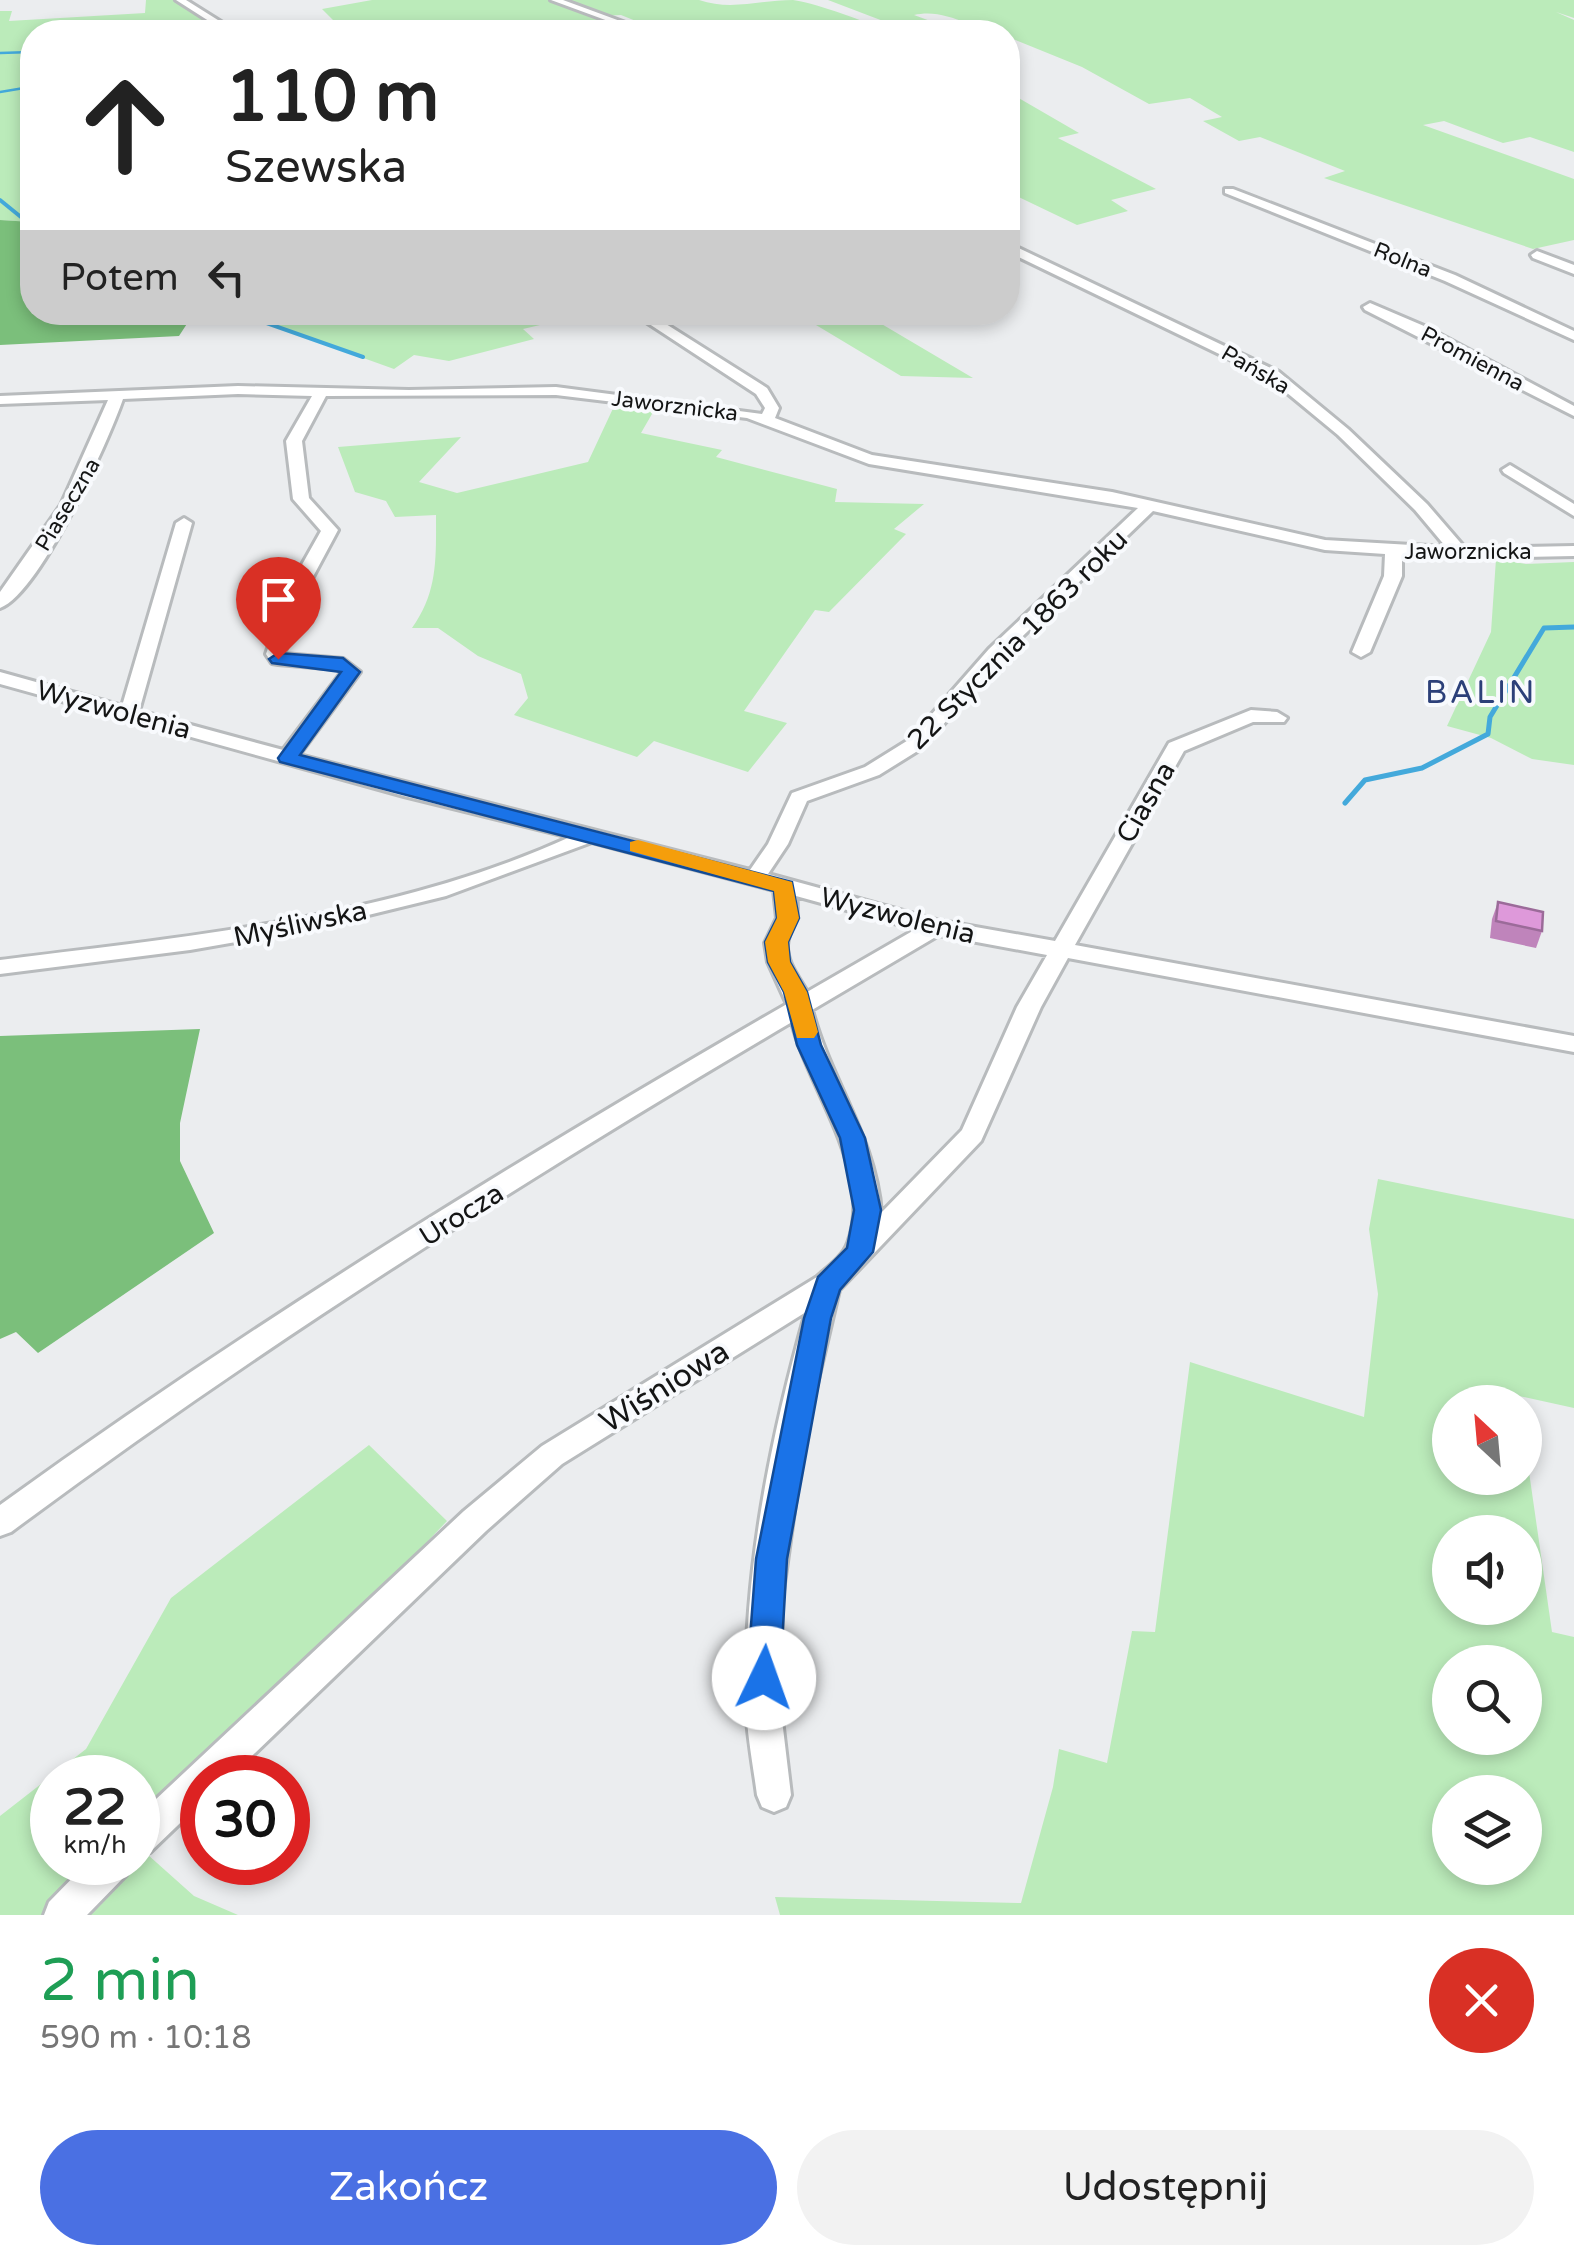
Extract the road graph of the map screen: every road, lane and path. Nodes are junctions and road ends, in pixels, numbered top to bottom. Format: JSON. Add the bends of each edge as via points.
{"nodes":[{"id":1,"x":180,"y":0,"type":"edge"},
{"id":2,"x":555,"y":0,"type":"edge"},
{"id":3,"x":212,"y":20,"type":"edge"},
{"id":4,"x":611,"y":20,"type":"edge"},
{"id":5,"x":1229,"y":191,"type":"dead end"},
{"id":6,"x":1020,"y":253,"type":"edge"},
{"id":7,"x":1537,"y":255,"type":"dead end"},
{"id":8,"x":1574,"y":270,"type":"edge"},
{"id":9,"x":1370,"y":307,"type":"dead end"},
{"id":10,"x":658,"y":325,"type":"edge"},
{"id":11,"x":1574,"y":336,"type":"edge"},
{"id":12,"x":321,"y":392,"type":"junction"},
{"id":13,"x":116,"y":396,"type":"junction"},
{"id":14,"x":0,"y":400,"type":"edge"},
{"id":15,"x":1574,"y":412,"type":"edge"},
{"id":16,"x":767,"y":420,"type":"junction"},
{"id":17,"x":1510,"y":470,"type":"dead end"},
{"id":18,"x":1150,"y":506,"type":"junction"},
{"id":19,"x":1574,"y":510,"type":"edge"},
{"id":20,"x":184,"y":523,"type":"dead end"},
{"id":21,"x":1394,"y":550,"type":"junction"},
{"id":22,"x":1574,"y":551,"type":"edge"},
{"id":23,"x":1460,"y":553,"type":"junction"},
{"id":24,"x":0,"y":602,"type":"edge"},
{"id":25,"x":1360,"y":652,"type":"dead end"},
{"id":26,"x":0,"y":678,"type":"edge"},
{"id":27,"x":129,"y":713,"type":"junction"},
{"id":28,"x":1277,"y":718,"type":"dead end"},
{"id":29,"x":288,"y":758,"type":"junction"},
{"id":30,"x":590,"y":835,"type":"junction"},
{"id":31,"x":755,"y":878,"type":"junction"},
{"id":32,"x":784,"y":887,"type":"junction"},
{"id":33,"x":936,"y":926,"type":"junction"},
{"id":34,"x":1063,"y":952,"type":"junction"},
{"id":35,"x":0,"y":967,"type":"edge"},
{"id":36,"x":799,"y":1009,"type":"junction"},
{"id":37,"x":1574,"y":1044,"type":"edge"},
{"id":38,"x":860,"y":1252,"type":"junction"},
{"id":39,"x":827,"y":1285,"type":"junction"},
{"id":40,"x":0,"y":1522,"type":"edge"},
{"id":41,"x":227,"y":1755,"type":"edge"},
{"id":42,"x":774,"y":1795,"type":"dead end"},
{"id":43,"x":180,"y":1800,"type":"edge"},
{"id":44,"x":160,"y":1819,"type":"edge"},
{"id":45,"x":91,"y":1885,"type":"edge"},
{"id":46,"x":62,"y":1915,"type":"edge"}],
"edges":[{"from":1,"to":3,"type":"street"},
{"from":2,"to":4,"type":"street"},
{"from":5,"to":11,"type":"street","name":"Rolna","via":[[1450,278]]},
{"from":6,"to":23,"type":"street","name":"Pańska","via":[[1274,375],[1343,432]]},
{"from":7,"to":8,"type":"street"},
{"from":9,"to":15,"type":"street","name":"Promienna"},
{"from":10,"to":16,"type":"street","via":[[762,391],[772,408]]},
{"from":12,"to":13,"type":"street","name":"Jaworznicka"},
{"from":12,"to":16,"type":"street","name":"Jaworznicka","via":[[556,391]]},
{"from":12,"to":29,"type":"street","via":[[294,441],[301,499],[330,530],[275,654],[343,664],[351,672]]},
{"from":13,"to":14,"type":"street","name":"Jaworznicka"},
{"from":13,"to":24,"type":"street","name":"Piaseczna","via":[[97,457],[49,538]]},
{"from":16,"to":18,"type":"street","name":"Jaworznicka","via":[[869,459]]},
{"from":17,"to":19,"type":"street"},
{"from":18,"to":21,"type":"street","name":"Jaworznicka","via":[[1279,538]]},
{"from":18,"to":31,"type":"street","name":"22 Stycznia 1863 roku","via":[[994,653],[917,743],[872,771],[799,798]]},
{"from":20,"to":27,"type":"street"},
{"from":21,"to":23,"type":"street","name":"Jaworznicka"},
{"from":21,"to":25,"type":"street","via":[[1392,576]]},
{"from":22,"to":23,"type":"street","name":"Jaworznicka"},
{"from":26,"to":27,"type":"street","name":"Wyzwolenia"},
{"from":27,"to":29,"type":"street","name":"Wyzwolenia"},
{"from":28,"to":34,"type":"street","name":"Ciasna","via":[[1251,716],[1176,747]]},
{"from":29,"to":30,"type":"street","name":"Wyzwolenia"},
{"from":30,"to":31,"type":"street","name":"Wyzwolenia"},
{"from":30,"to":35,"type":"street","name":"Myśliwska","via":[[460,884],[327,920]]},
{"from":31,"to":32,"type":"street","name":"Wyzwolenia"},
{"from":32,"to":33,"type":"street","name":"Wyzwolenia"},
{"from":32,"to":36,"type":"street","via":[[788,918],[776,942]]},
{"from":33,"to":34,"type":"street","name":"Wyzwolenia"},
{"from":33,"to":36,"type":"street","name":"Urocza"},
{"from":34,"to":37,"type":"street","name":"Wyzwolenia"},
{"from":34,"to":38,"type":"street","name":"Wiśniowa","via":[[1029,1007],[972,1136]]},
{"from":36,"to":38,"type":"street","via":[[852,1138],[868,1210]]},
{"from":36,"to":40,"type":"street","name":"Urocza","via":[[635,1103],[180,1393]]},
{"from":38,"to":39,"type":"street","name":"Wiśniowa"},
{"from":39,"to":41,"type":"street","name":"Wiśniowa","via":[[552,1455]]},
{"from":39,"to":42,"type":"street","via":[[771,1559],[763,1704]]},
{"from":43,"to":44,"type":"street","name":"Wiśniowa"},
{"from":45,"to":46,"type":"street"}]}
